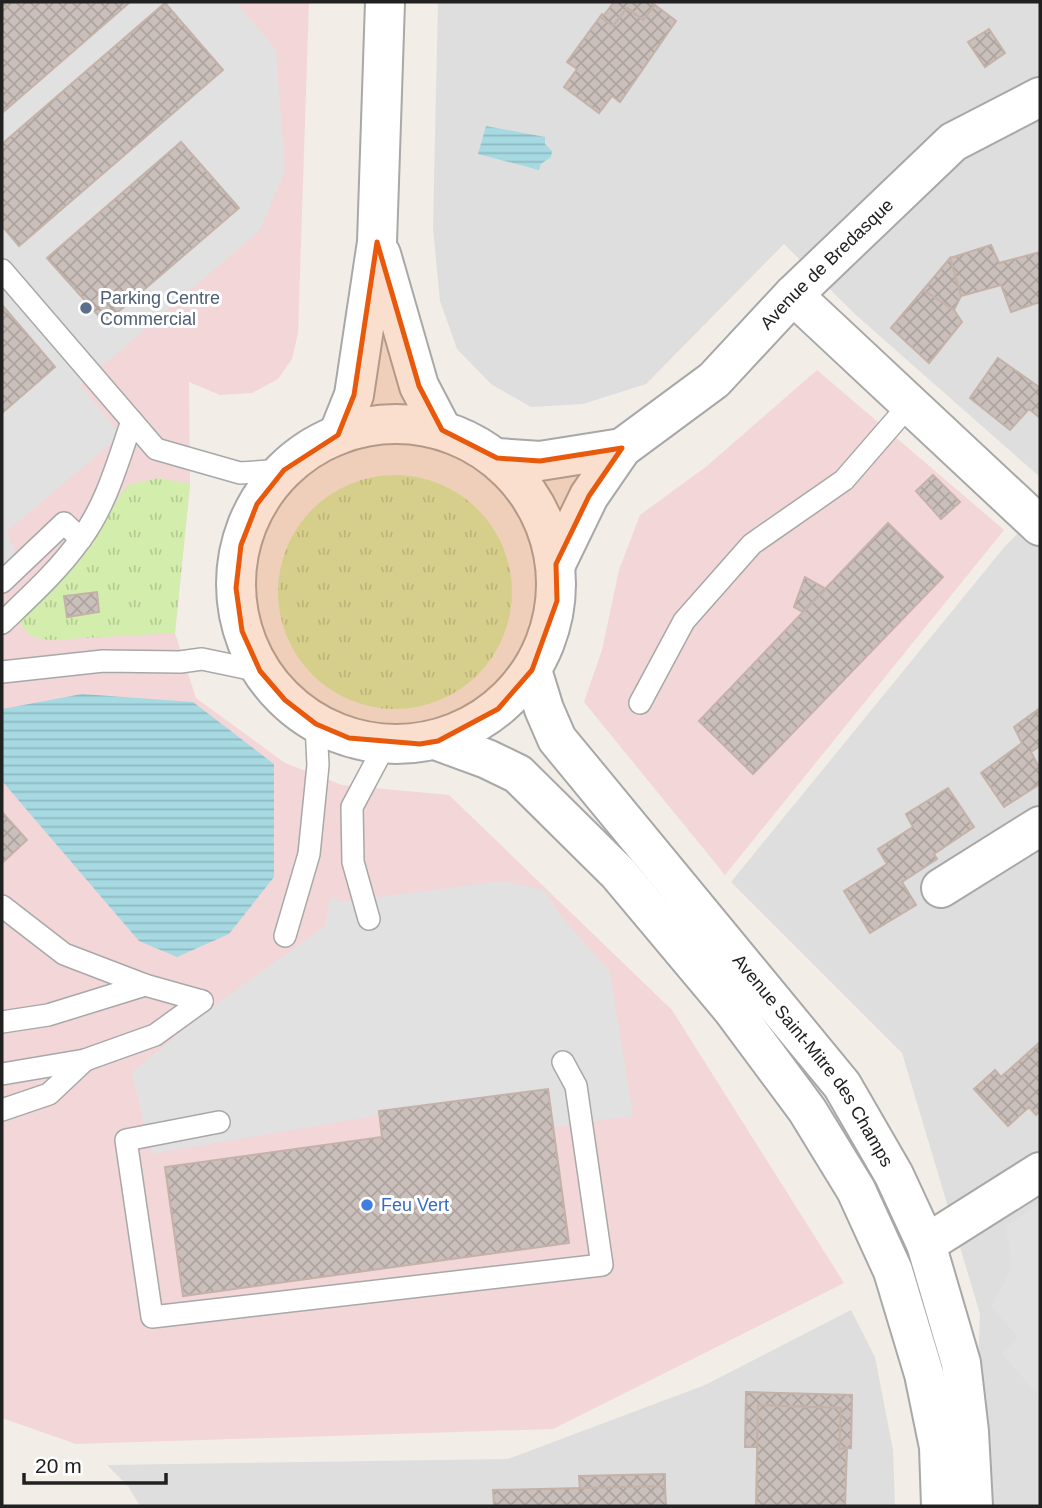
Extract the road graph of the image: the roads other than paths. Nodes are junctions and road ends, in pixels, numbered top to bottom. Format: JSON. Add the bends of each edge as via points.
{"nodes":[{"id":1,"x":385,"y":2,"type":"edge"},
{"id":2,"x":1040,"y":97,"type":"edge"},
{"id":3,"x":377,"y":242,"type":"junction"},
{"id":4,"x":2,"y":270,"type":"edge"},
{"id":5,"x":793,"y":295,"type":"junction"},
{"id":6,"x":909,"y":405,"type":"junction"},
{"id":7,"x":132,"y":421,"type":"junction"},
{"id":8,"x":442,"y":430,"type":"junction"},
{"id":9,"x":338,"y":435,"type":"junction"},
{"id":10,"x":622,"y":448,"type":"junction"},
{"id":11,"x":497,"y":458,"type":"junction"},
{"id":12,"x":284,"y":470,"type":"junction"},
{"id":13,"x":1040,"y":526,"type":"edge"},
{"id":14,"x":81,"y":539,"type":"junction"},
{"id":15,"x":556,"y":564,"type":"junction"},
{"id":16,"x":2,"y":582,"type":"edge"},
{"id":17,"x":2,"y":624,"type":"edge"},
{"id":18,"x":532,"y":670,"type":"junction"},
{"id":19,"x":260,"y":671,"type":"junction"},
{"id":20,"x":4,"y":673,"type":"edge"},
{"id":21,"x":640,"y":703,"type":"dead end"},
{"id":22,"x":316,"y":724,"type":"junction"},
{"id":23,"x":438,"y":741,"type":"junction"},
{"id":24,"x":385,"y":745,"type":"junction"},
{"id":25,"x":1040,"y":826,"type":"edge"},
{"id":26,"x":941,"y":888,"type":"dead end"},
{"id":27,"x":2,"y":906,"type":"edge"},
{"id":28,"x":369,"y":919,"type":"dead end"},
{"id":29,"x":285,"y":936,"type":"dead end"},
{"id":30,"x":145,"y":985,"type":"junction"},
{"id":31,"x":2,"y":1022,"type":"edge"},
{"id":32,"x":85,"y":1060,"type":"junction"},
{"id":33,"x":563,"y":1062,"type":"dead end"},
{"id":34,"x":2,"y":1074,"type":"edge"},
{"id":35,"x":2,"y":1111,"type":"edge"},
{"id":36,"x":219,"y":1122,"type":"dead end"},
{"id":37,"x":1040,"y":1172,"type":"edge"},
{"id":38,"x":926,"y":1244,"type":"junction"},
{"id":39,"x":941,"y":1506,"type":"edge"},
{"id":40,"x":973,"y":1506,"type":"edge"}],
"edges":[{"from":1,"to":3,"type":"street"},
{"from":2,"to":5,"type":"street","name":"Avenue de Bredasque","via":[[953,142]]},
{"from":3,"to":8,"type":"street","via":[[419,386]]},
{"from":3,"to":9,"type":"street","via":[[354,395]]},
{"from":4,"to":7,"type":"lane"},
{"from":5,"to":6,"type":"street"},
{"from":5,"to":10,"type":"street","name":"Avenue de Bredasque","via":[[714,380]]},
{"from":6,"to":13,"type":"street"},
{"from":6,"to":21,"type":"lane","via":[[844,480],[752,544],[684,621]]},
{"from":7,"to":12,"type":"lane","via":[[156,449],[240,473]]},
{"from":7,"to":14,"type":"lane","via":[[111,484]]},
{"from":8,"to":9,"type":"street","via":[[390,424]]},
{"from":8,"to":11,"type":"street"},
{"from":9,"to":12,"type":"street","via":[[309,449]]},
{"from":10,"to":11,"type":"street","name":"Avenue de Bredasque","via":[[540,461]]},
{"from":10,"to":15,"type":"street","name":"Avenue de Bredasque","via":[[589,496]]},
{"from":11,"to":15,"type":"street","via":[[526,488],[546,524]]},
{"from":12,"to":19,"type":"street","via":[[257,505],[241,545],[236,588],[242,631]]},
{"from":14,"to":16,"type":"lane","via":[[64,523]]},
{"from":14,"to":17,"type":"lane"},
{"from":15,"to":18,"type":"street","via":[[557,601],[548,637]]},
{"from":18,"to":23,"type":"street","via":[[498,709]]},
{"from":18,"to":38,"type":"street","name":"Avenue Saint-Mitre des Champs","via":[[557,738],[842,1085],[894,1175]]},
{"from":19,"to":20,"type":"lane","via":[[202,659],[103,661]]},
{"from":19,"to":22,"type":"street","via":[[285,701]]},
{"from":22,"to":24,"type":"street","via":[[349,738]]},
{"from":22,"to":29,"type":"lane","via":[[318,765],[309,854]]},
{"from":23,"to":24,"type":"street"},
{"from":23,"to":39,"type":"street","name":"Avenue Saint-Mitre des Champs","via":[[518,774],[618,873],[732,1009],[807,1110],[856,1190],[893,1271],[924,1374],[939,1447]]},
{"from":24,"to":28,"type":"lane","via":[[352,807],[353,862]]},
{"from":25,"to":26,"type":"street"},
{"from":27,"to":30,"type":"lane","via":[[64,954]]},
{"from":30,"to":31,"type":"lane","via":[[48,1015]]},
{"from":30,"to":32,"type":"lane","via":[[202,1001],[155,1035]]},
{"from":32,"to":34,"type":"lane"},
{"from":32,"to":35,"type":"lane","via":[[49,1094]]},
{"from":33,"to":36,"type":"lane","via":[[576,1086],[602,1265],[152,1317],[126,1140]]},
{"from":37,"to":38,"type":"street"},
{"from":38,"to":40,"type":"street","name":"Avenue Saint-Mitre des Champs","via":[[961,1363]]}]}
